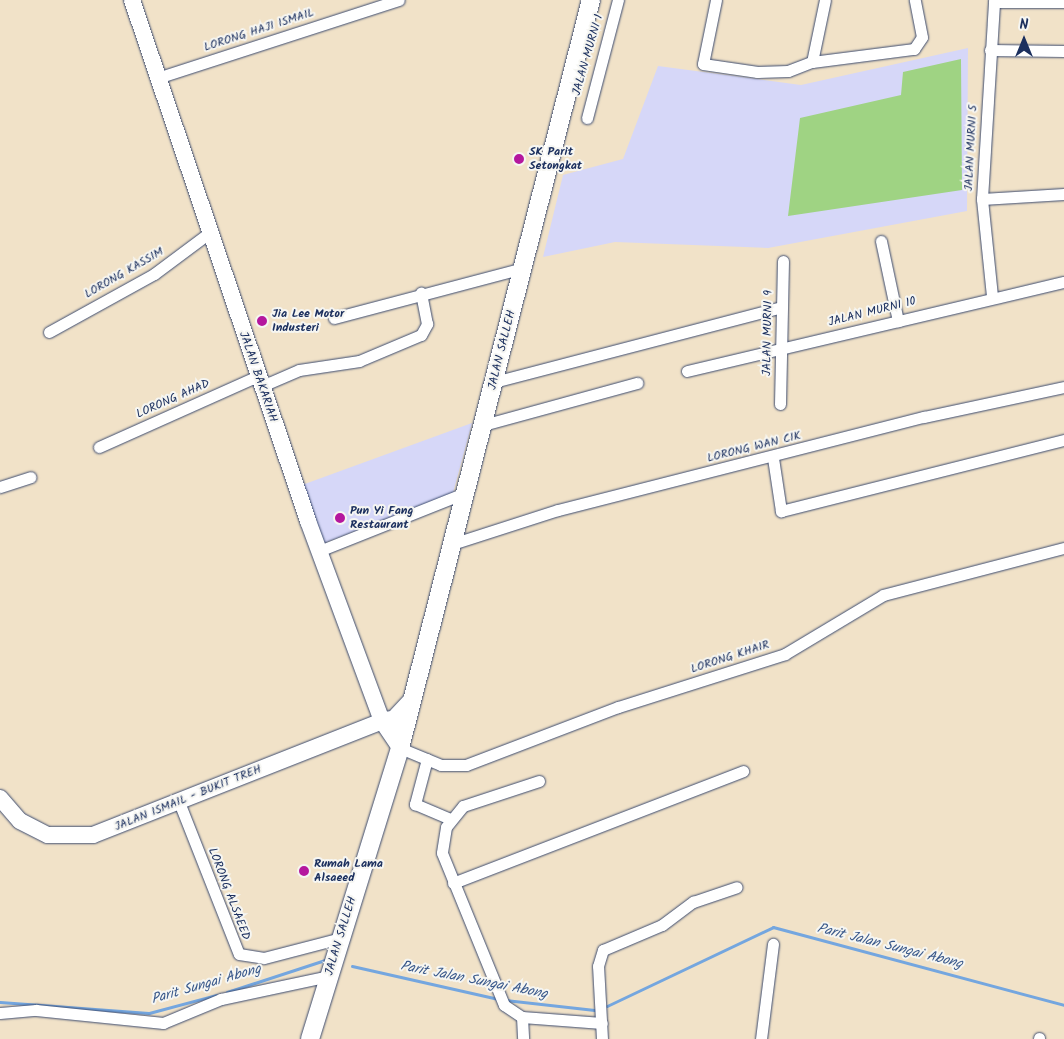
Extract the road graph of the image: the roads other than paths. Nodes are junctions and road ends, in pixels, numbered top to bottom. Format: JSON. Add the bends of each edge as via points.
{"nodes":[{"id":1,"x":132,"y":0,"type":"edge"},
{"id":2,"x":399,"y":0,"type":"edge"},
{"id":3,"x":593,"y":0,"type":"edge"},
{"id":4,"x":618,"y":0,"type":"edge"},
{"id":5,"x":716,"y":0,"type":"edge"},
{"id":6,"x":825,"y":0,"type":"edge"},
{"id":7,"x":915,"y":0,"type":"edge"},
{"id":8,"x":994,"y":1,"type":"edge"},
{"id":9,"x":1064,"y":2,"type":"edge"},
{"id":10,"x":990,"y":50,"type":"junction"},
{"id":11,"x":1064,"y":51,"type":"edge"},
{"id":12,"x":812,"y":62,"type":"junction"},
{"id":13,"x":157,"y":78,"type":"junction"},
{"id":14,"x":587,"y":118,"type":"dead end"},
{"id":15,"x":1064,"y":194,"type":"edge"},
{"id":16,"x":982,"y":199,"type":"junction"},
{"id":17,"x":209,"y":233,"type":"junction"},
{"id":18,"x":881,"y":241,"type":"dead end"},
{"id":19,"x":783,"y":261,"type":"dead end"},
{"id":20,"x":523,"y":268,"type":"junction"},
{"id":21,"x":1064,"y":282,"type":"edge"},
{"id":22,"x":421,"y":293,"type":"junction"},
{"id":23,"x":992,"y":296,"type":"junction"},
{"id":24,"x":782,"y":307,"type":"junction"},
{"id":25,"x":334,"y":318,"type":"dead end"},
{"id":26,"x":898,"y":321,"type":"junction"},
{"id":27,"x":49,"y":332,"type":"dead end"},
{"id":28,"x":781,"y":348,"type":"junction"},
{"id":29,"x":687,"y":370,"type":"dead end"},
{"id":30,"x":260,"y":381,"type":"junction"},
{"id":31,"x":494,"y":382,"type":"junction"},
{"id":32,"x":637,"y":383,"type":"dead end"},
{"id":33,"x":1064,"y":387,"type":"edge"},
{"id":34,"x":780,"y":404,"type":"dead end"},
{"id":35,"x":483,"y":425,"type":"junction"},
{"id":36,"x":1064,"y":440,"type":"edge"},
{"id":37,"x":99,"y":447,"type":"dead end"},
{"id":38,"x":773,"y":458,"type":"junction"},
{"id":39,"x":30,"y":477,"type":"dead end"},
{"id":40,"x":0,"y":487,"type":"edge"},
{"id":41,"x":465,"y":494,"type":"junction"},
{"id":42,"x":452,"y":544,"type":"junction"},
{"id":43,"x":1064,"y":548,"type":"edge"},
{"id":44,"x":319,"y":550,"type":"junction"},
{"id":45,"x":413,"y":700,"type":"junction"},
{"id":46,"x":382,"y":721,"type":"junction"},
{"id":47,"x":400,"y":748,"type":"junction"},
{"id":48,"x":427,"y":759,"type":"junction"},
{"id":49,"x":744,"y":771,"type":"dead end"},
{"id":50,"x":539,"y":781,"type":"dead end"},
{"id":51,"x":0,"y":798,"type":"edge"},
{"id":52,"x":179,"y":802,"type":"junction"},
{"id":53,"x":450,"y":819,"type":"junction"},
{"id":54,"x":453,"y":883,"type":"junction"},
{"id":55,"x":737,"y":887,"type":"dead end"},
{"id":56,"x":341,"y":938,"type":"junction"},
{"id":57,"x":773,"y":944,"type":"dead end"},
{"id":58,"x":329,"y":976,"type":"junction"},
{"id":59,"x":0,"y":1013,"type":"edge"},
{"id":60,"x":522,"y":1017,"type":"junction"},
{"id":61,"x":602,"y":1023,"type":"junction"},
{"id":62,"x":310,"y":1039,"type":"edge"},
{"id":63,"x":523,"y":1039,"type":"edge"},
{"id":64,"x":602,"y":1039,"type":"edge"},
{"id":65,"x":761,"y":1039,"type":"edge"}],
"edges":[{"from":1,"to":13,"type":"main road","name":"JALAN BAKARIAH"},
{"from":2,"to":13,"type":"street","name":"LORONG HAJI ISMAIL"},
{"from":3,"to":20,"type":"main road","name":"JALAN SALLEH"},
{"from":4,"to":14,"type":"street","name":"JALAN MURNI 1"},
{"from":5,"to":12,"type":"street","via":[[703,64],[764,72],[788,71]]},
{"from":6,"to":12,"type":"street"},
{"from":7,"to":12,"type":"street","via":[[922,37],[914,49]]},
{"from":8,"to":9,"type":"street"},
{"from":8,"to":10,"type":"street","name":"JALAN MURNI 5"},
{"from":10,"to":11,"type":"street"},
{"from":10,"to":16,"type":"street","name":"JALAN MURNI 5"},
{"from":13,"to":17,"type":"main road","name":"JALAN BAKARIAH"},
{"from":15,"to":16,"type":"street"},
{"from":16,"to":23,"type":"street","name":"JALAN MURNI 5"},
{"from":17,"to":27,"type":"street","name":"LORONG KASSIM","via":[[154,274]]},
{"from":17,"to":30,"type":"main road","name":"JALAN BAKARIAH"},
{"from":18,"to":26,"type":"street"},
{"from":19,"to":24,"type":"street","name":"JALAN MURNI 9"},
{"from":20,"to":22,"type":"street"},
{"from":20,"to":31,"type":"main road","name":"JALAN SALLEH"},
{"from":21,"to":23,"type":"street","name":"JALAN MURNI 10"},
{"from":22,"to":25,"type":"street"},
{"from":22,"to":30,"type":"street","name":"LORONG AHAD","via":[[427,324],[422,335],[359,361],[299,370]]},
{"from":23,"to":26,"type":"street","name":"JALAN MURNI 10"},
{"from":24,"to":28,"type":"street","name":"JALAN MURNI 9"},
{"from":24,"to":31,"type":"street"},
{"from":26,"to":28,"type":"street","name":"JALAN MURNI 10"},
{"from":28,"to":29,"type":"street","name":"JALAN MURNI 10"},
{"from":28,"to":34,"type":"street","name":"JALAN MURNI 9"},
{"from":30,"to":37,"type":"street","name":"LORONG AHAD"},
{"from":30,"to":44,"type":"main road","name":"JALAN BAKARIAH"},
{"from":31,"to":35,"type":"main road","name":"JALAN SALLEH"},
{"from":32,"to":35,"type":"street"},
{"from":33,"to":38,"type":"street","name":"LORONG WAN CIK","via":[[924,417]]},
{"from":35,"to":41,"type":"main road","name":"JALAN SALLEH"},
{"from":36,"to":38,"type":"street","via":[[781,512]]},
{"from":38,"to":42,"type":"street","name":"LORONG WAN CIK","via":[[558,510]]},
{"from":39,"to":40,"type":"street"},
{"from":41,"to":42,"type":"main road","name":"JALAN SALLEH"},
{"from":41,"to":44,"type":"street"},
{"from":42,"to":45,"type":"main road","name":"JALAN SALLEH"},
{"from":43,"to":48,"type":"street","name":"LORONG KHAIR","via":[[883,594],[785,654],[618,707],[466,766]]},
{"from":44,"to":46,"type":"main road","name":"JALAN BAKARIAH"},
{"from":45,"to":46,"type":"main road","via":[[394,720]]},
{"from":45,"to":47,"type":"main road","name":"JALAN SALLEH"},
{"from":46,"to":47,"type":"main road","name":"JALAN BAKARIAH"},
{"from":46,"to":52,"type":"main road","name":"JALAN ISMAIL - BUKIT TREH"},
{"from":47,"to":48,"type":"street","name":"LORONG KHAIR"},
{"from":47,"to":56,"type":"main road","name":"JALAN SALLEH"},
{"from":48,"to":53,"type":"street","via":[[415,804]]},
{"from":49,"to":54,"type":"street"},
{"from":50,"to":53,"type":"street","via":[[463,806]]},
{"from":51,"to":52,"type":"main road","name":"JALAN ISMAIL - BUKIT TREH","via":[[20,822],[48,835],[77,838]]},
{"from":52,"to":56,"type":"street","name":"LORONG ALSAEED","via":[[239,954],[264,958]]},
{"from":53,"to":54,"type":"street","via":[[441,848]]},
{"from":54,"to":60,"type":"street","via":[[494,991],[504,1006]]},
{"from":55,"to":61,"type":"street","via":[[694,902],[662,925],[603,950],[598,966]]},
{"from":56,"to":58,"type":"main road","name":"JALAN SALLEH"},
{"from":57,"to":65,"type":"street"},
{"from":58,"to":59,"type":"street","via":[[221,999],[164,1023],[36,1010]]},
{"from":58,"to":62,"type":"main road","name":"JALAN SALLEH"},
{"from":60,"to":61,"type":"street"},
{"from":60,"to":63,"type":"street"},
{"from":61,"to":64,"type":"street"}]}
